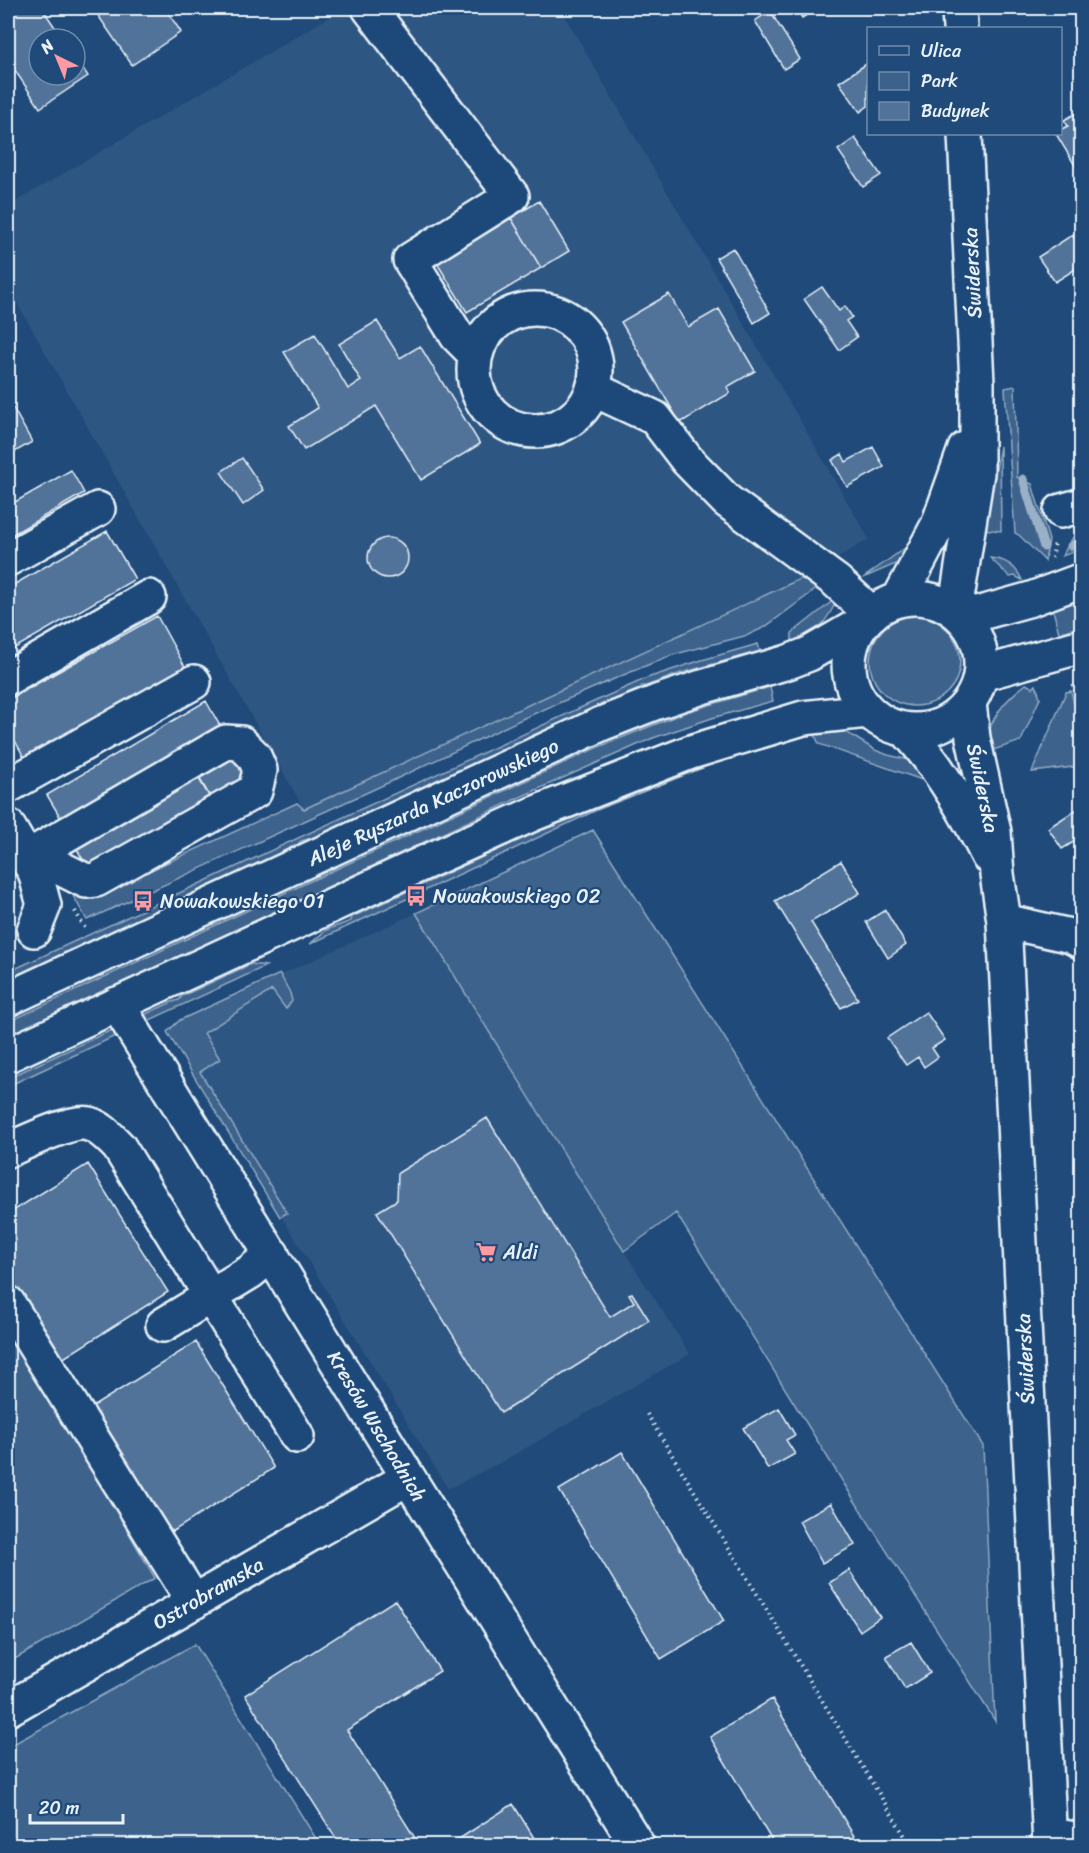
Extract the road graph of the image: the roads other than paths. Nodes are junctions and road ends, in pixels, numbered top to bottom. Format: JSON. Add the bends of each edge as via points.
{"nodes":[{"id":1,"x":369,"y":8,"type":"edge"},
{"id":2,"x":959,"y":8,"type":"edge"},
{"id":3,"x":960,"y":27,"type":"edge"},
{"id":4,"x":965,"y":135,"type":"edge"},
{"id":5,"x":476,"y":354,"type":"junction"},
{"id":6,"x":593,"y":389,"type":"junction"},
{"id":7,"x":976,"y":413,"type":"junction"},
{"id":8,"x":98,"y":509,"type":"dead end"},
{"id":9,"x":8,"y":559,"type":"edge"},
{"id":10,"x":1082,"y":580,"type":"edge"},
{"id":11,"x":149,"y":597,"type":"dead end"},
{"id":12,"x":878,"y":612,"type":"junction"},
{"id":13,"x":959,"y":614,"type":"junction"},
{"id":14,"x":1082,"y":646,"type":"edge"},
{"id":15,"x":8,"y":678,"type":"edge"},
{"id":16,"x":194,"y":682,"type":"dead end"},
{"id":17,"x":975,"y":689,"type":"junction"},
{"id":18,"x":867,"y":711,"type":"junction"},
{"id":19,"x":906,"y":730,"type":"junction"},
{"id":20,"x":8,"y":786,"type":"edge"},
{"id":21,"x":8,"y":826,"type":"edge"},
{"id":22,"x":28,"y":860,"type":"junction"},
{"id":23,"x":997,"y":874,"type":"junction"},
{"id":24,"x":1004,"y":921,"type":"junction"},
{"id":25,"x":34,"y":930,"type":"dead end"},
{"id":26,"x":1082,"y":942,"type":"edge"},
{"id":27,"x":8,"y":999,"type":"edge"},
{"id":28,"x":117,"y":1004,"type":"junction"},
{"id":29,"x":8,"y":1055,"type":"edge"},
{"id":30,"x":8,"y":1150,"type":"edge"},
{"id":31,"x":272,"y":1254,"type":"junction"},
{"id":32,"x":210,"y":1296,"type":"junction"},
{"id":33,"x":8,"y":1303,"type":"edge"},
{"id":34,"x":163,"y":1325,"type":"dead end"},
{"id":35,"x":297,"y":1436,"type":"dead end"},
{"id":36,"x":408,"y":1478,"type":"junction"},
{"id":37,"x":194,"y":1602,"type":"junction"},
{"id":38,"x":8,"y":1709,"type":"edge"},
{"id":39,"x":1050,"y":1840,"type":"edge"},
{"id":40,"x":1082,"y":1840,"type":"edge"},
{"id":41,"x":638,"y":1845,"type":"edge"}],
"edges":[{"from":1,"to":5,"type":"main road","via":[[512,196],[410,260],[456,336]]},
{"from":2,"to":3,"type":"main road"},
{"from":4,"to":7,"type":"main road","name":"Świderska"},
{"from":5,"to":6,"type":"main road","via":[[474,375],[479,395],[490,412],[507,425],[527,431],[548,430],[568,422],[583,408]]},
{"from":5,"to":6,"type":"main road","via":[[484,336],[514,312],[533,308],[553,311],[584,333],[593,351]]},
{"from":6,"to":12,"type":"main road","via":[[655,418],[687,460],[727,501]]},
{"from":7,"to":12,"type":"main road","name":"Świderska","via":[[938,525]]},
{"from":7,"to":13,"type":"main road","name":"Świderska","via":[[977,473]]},
{"from":8,"to":9,"type":"main road"},
{"from":10,"to":13,"type":"main road","via":[[1031,599]]},
{"from":11,"to":15,"type":"main road"},
{"from":12,"to":13,"type":"main road","via":[[911,598],[934,600]]},
{"from":12,"to":18,"type":"main road","via":[[852,643],[848,667],[854,690]]},
{"from":12,"to":27,"type":"main road","name":"Aleje Ryszarda Kaczorowskiego","via":[[809,654],[601,724]]},
{"from":13,"to":17,"type":"main road","via":[[978,644],[981,664]]},
{"from":14,"to":17,"type":"main road"},
{"from":16,"to":20,"type":"main road"},
{"from":17,"to":19,"type":"main road","via":[[952,720],[918,731]]},
{"from":17,"to":23,"type":"main road","name":"Świderska","via":[[973,738],[994,832]]},
{"from":18,"to":19,"type":"main road","via":[[885,724]]},
{"from":18,"to":28,"type":"main road","via":[[803,718],[637,772],[533,814]]},
{"from":19,"to":23,"type":"main road","name":"Świderska","via":[[941,775]]},
{"from":21,"to":22,"type":"main road"},
{"from":22,"to":22,"type":"main road","via":[[226,742],[241,743],[254,756],[260,770],[255,791],[96,880],[86,881],[44,860]]},
{"from":22,"to":25,"type":"main road","via":[[44,905]]},
{"from":23,"to":24,"type":"main road","name":"Świderska"},
{"from":24,"to":26,"type":"main road"},
{"from":24,"to":39,"type":"main road","name":"Świderska"},
{"from":28,"to":29,"type":"main road"},
{"from":28,"to":31,"type":"main road","name":"Kresów Wschodnich"},
{"from":30,"to":32,"type":"main road","via":[[57,1129],[86,1123],[101,1130],[119,1148]]},
{"from":31,"to":32,"type":"main road"},
{"from":31,"to":36,"type":"main road","name":"Kresów Wschodnich"},
{"from":32,"to":34,"type":"main road"},
{"from":32,"to":35,"type":"main road"},
{"from":33,"to":37,"type":"main road"},
{"from":36,"to":37,"type":"main road","name":"Ostrobramska"},
{"from":36,"to":41,"type":"main road","name":"Kresów Wschodnich"},
{"from":37,"to":38,"type":"main road","name":"Ostrobramska"},
{"from":39,"to":40,"type":"main road"}]}
